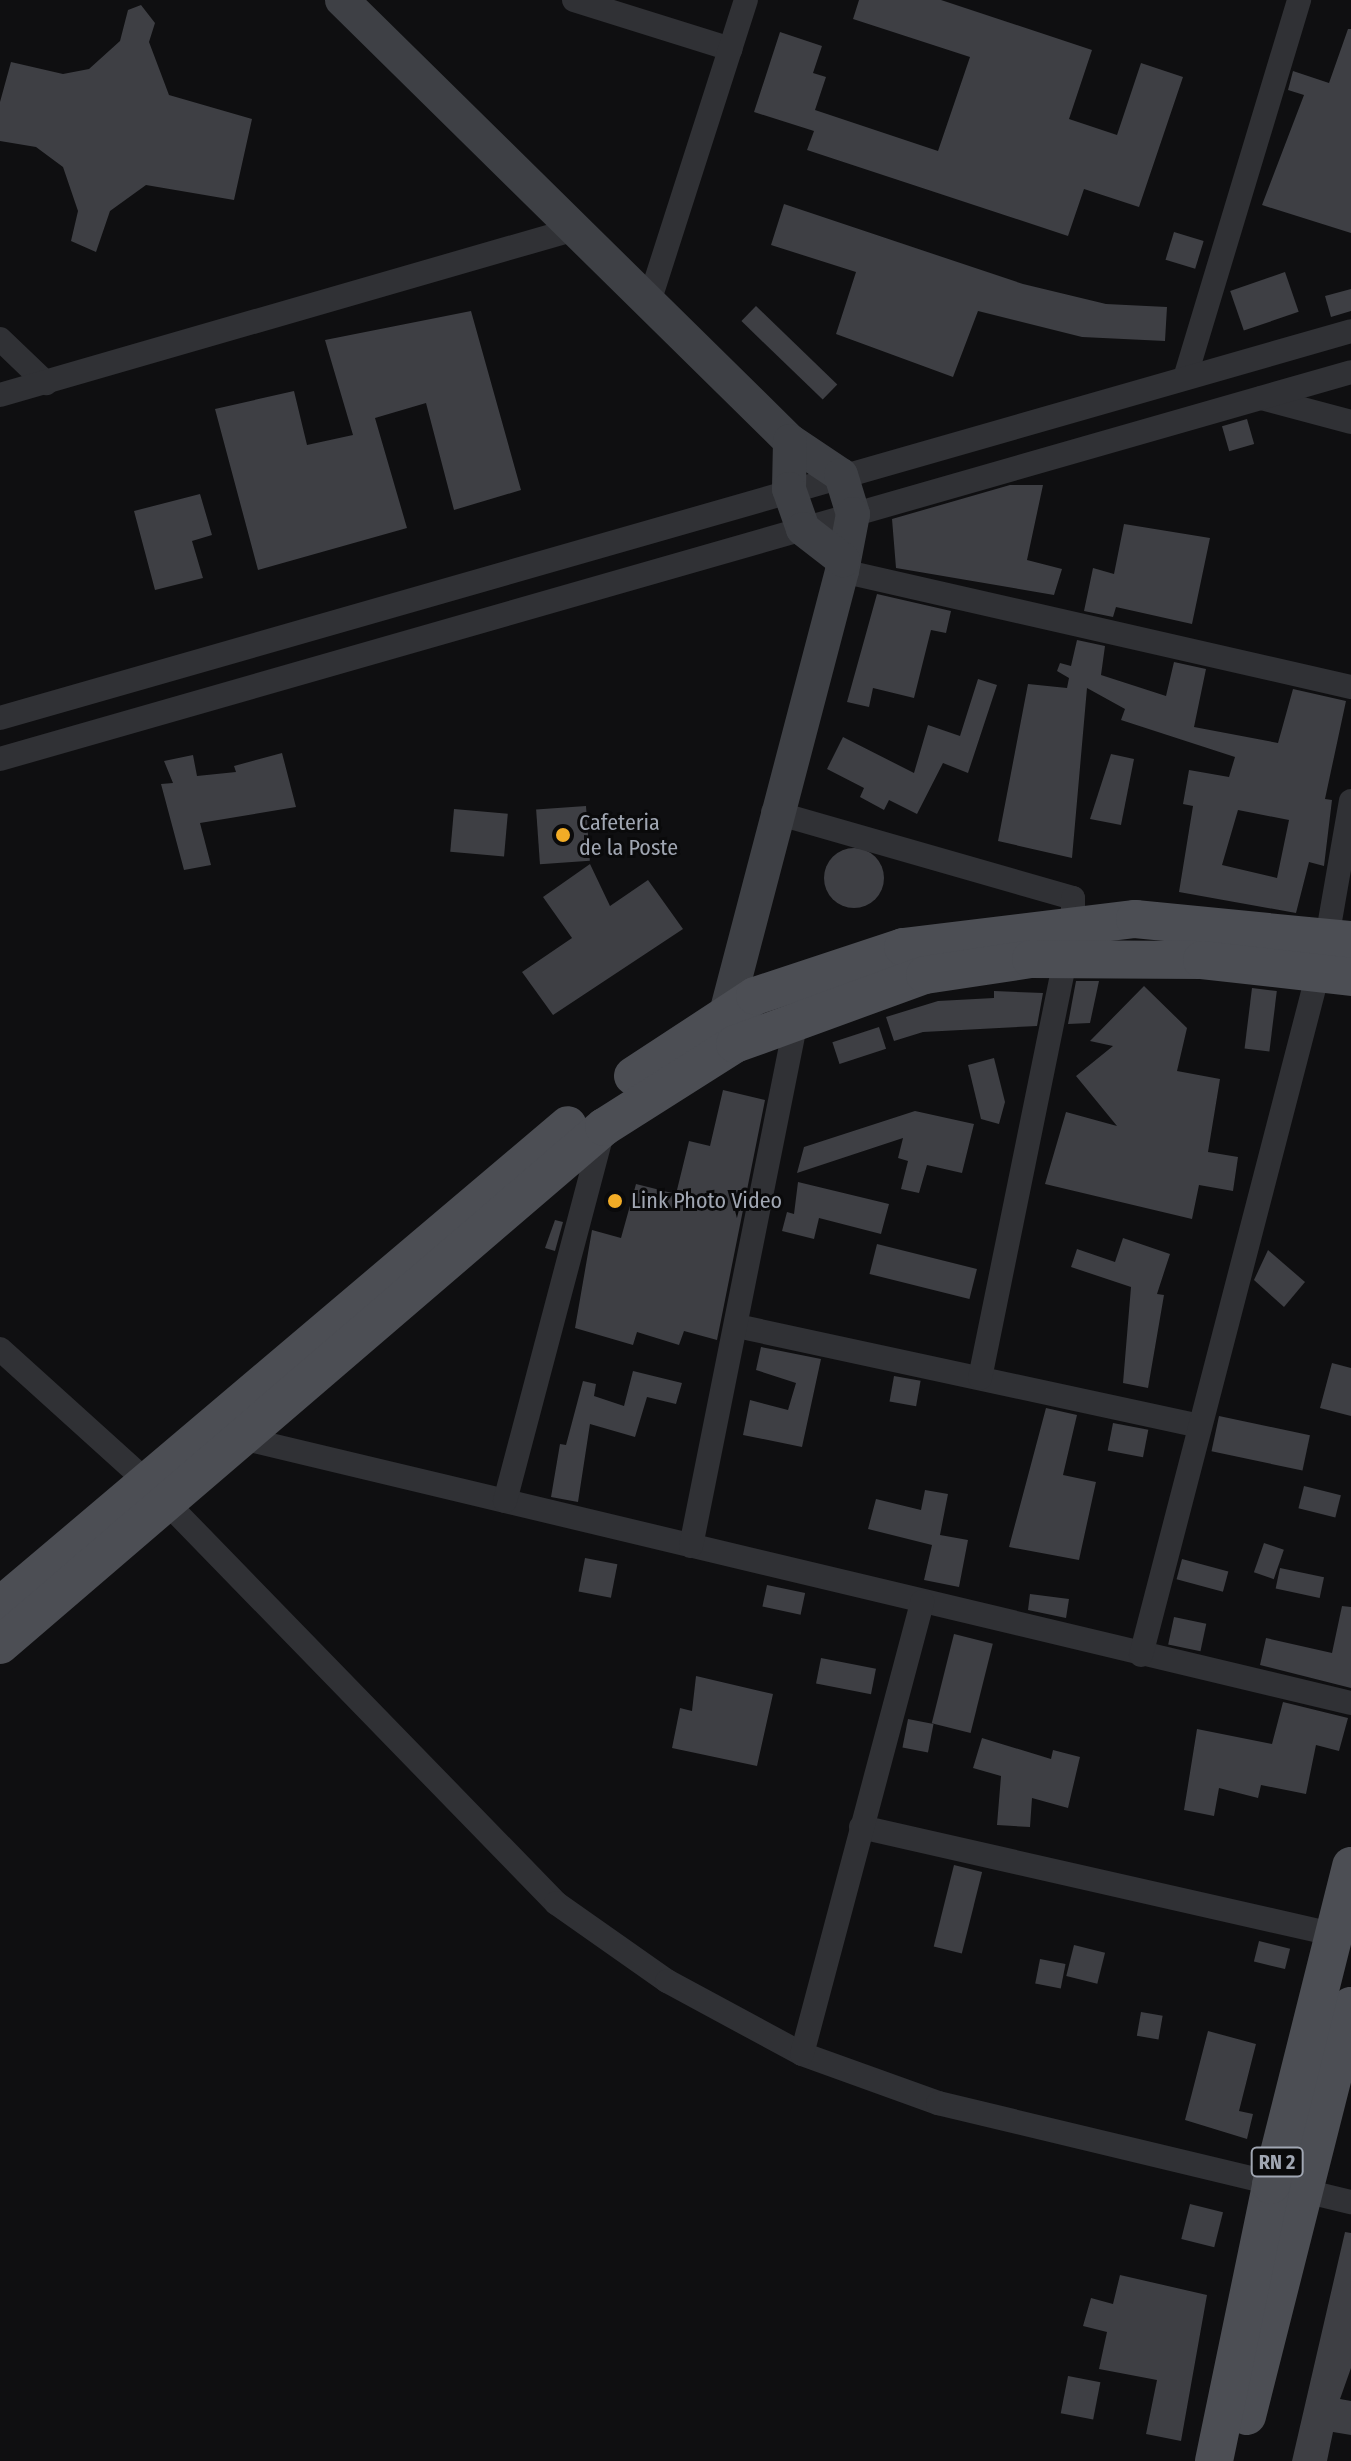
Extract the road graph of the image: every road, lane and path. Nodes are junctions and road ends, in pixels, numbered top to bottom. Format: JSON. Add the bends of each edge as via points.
{"nodes":[{"id":1,"x":342,"y":0,"type":"edge"},
{"id":2,"x":574,"y":0,"type":"edge"},
{"id":3,"x":746,"y":0,"type":"edge"},
{"id":4,"x":1299,"y":0,"type":"edge"},
{"id":5,"x":730,"y":49,"type":"junction"},
{"id":6,"x":575,"y":229,"type":"junction"},
{"id":7,"x":649,"y":302,"type":"junction"},
{"id":8,"x":1351,"y":331,"type":"edge"},
{"id":9,"x":0,"y":339,"type":"edge"},
{"id":10,"x":1351,"y":372,"type":"edge"},
{"id":11,"x":1185,"y":378,"type":"junction"},
{"id":12,"x":46,"y":383,"type":"junction"},
{"id":13,"x":0,"y":395,"type":"edge"},
{"id":14,"x":1260,"y":397,"type":"junction"},
{"id":15,"x":1351,"y":422,"type":"edge"},
{"id":16,"x":790,"y":441,"type":"junction"},
{"id":17,"x":841,"y":475,"type":"junction"},
{"id":18,"x":789,"y":489,"type":"junction"},
{"id":19,"x":853,"y":514,"type":"junction"},
{"id":20,"x":803,"y":529,"type":"junction"},
{"id":21,"x":842,"y":565,"type":"junction"},
{"id":22,"x":1351,"y":687,"type":"edge"},
{"id":23,"x":0,"y":718,"type":"edge"},
{"id":24,"x":0,"y":759,"type":"edge"},
{"id":25,"x":1351,"y":801,"type":"edge"},
{"id":26,"x":773,"y":812,"type":"junction"},
{"id":27,"x":1069,"y":940,"type":"junction"},
{"id":28,"x":1337,"y":957,"type":"edge"},
{"id":29,"x":727,"y":1010,"type":"junction"},
{"id":30,"x":797,"y":1016,"type":"junction"},
{"id":31,"x":604,"y":1127,"type":"junction"},
{"id":32,"x":737,"y":1326,"type":"junction"},
{"id":33,"x":0,"y":1349,"type":"edge"},
{"id":34,"x":980,"y":1378,"type":"junction"},
{"id":35,"x":1196,"y":1425,"type":"junction"},
{"id":36,"x":208,"y":1430,"type":"junction"},
{"id":37,"x":246,"y":1439,"type":"junction"},
{"id":38,"x":157,"y":1493,"type":"junction"},
{"id":39,"x":505,"y":1501,"type":"junction"},
{"id":40,"x":691,"y":1546,"type":"junction"},
{"id":41,"x":922,"y":1602,"type":"junction"},
{"id":42,"x":0,"y":1606,"type":"edge"},
{"id":43,"x":0,"y":1645,"type":"edge"},
{"id":44,"x":1141,"y":1655,"type":"junction"},
{"id":45,"x":1351,"y":1703,"type":"edge"},
{"id":46,"x":861,"y":1827,"type":"junction"},
{"id":47,"x":1351,"y":1866,"type":"edge"},
{"id":48,"x":1335,"y":1935,"type":"junction"},
{"id":49,"x":1351,"y":2006,"type":"edge"},
{"id":50,"x":802,"y":2054,"type":"junction"},
{"id":51,"x":1286,"y":2188,"type":"junction"},
{"id":52,"x":1351,"y":2202,"type":"edge"},
{"id":53,"x":1214,"y":2461,"type":"edge"},
{"id":54,"x":1235,"y":2461,"type":"edge"}],
"edges":[{"from":1,"to":6,"type":"street"},
{"from":2,"to":5,"type":"street"},
{"from":3,"to":5,"type":"street"},
{"from":4,"to":11,"type":"street"},
{"from":5,"to":7,"type":"street"},
{"from":6,"to":7,"type":"street"},
{"from":6,"to":12,"type":"street"},
{"from":7,"to":16,"type":"street"},
{"from":8,"to":11,"type":"street"},
{"from":9,"to":12,"type":"street"},
{"from":10,"to":14,"type":"street"},
{"from":11,"to":17,"type":"street"},
{"from":12,"to":13,"type":"street"},
{"from":14,"to":15,"type":"street"},
{"from":14,"to":19,"type":"street"},
{"from":16,"to":17,"type":"street"},
{"from":16,"to":18,"type":"street"},
{"from":17,"to":18,"type":"street"},
{"from":17,"to":19,"type":"street"},
{"from":18,"to":20,"type":"street"},
{"from":18,"to":23,"type":"street"},
{"from":19,"to":20,"type":"street"},
{"from":19,"to":21,"type":"street"},
{"from":20,"to":21,"type":"street"},
{"from":20,"to":24,"type":"street"},
{"from":21,"to":22,"type":"street"},
{"from":21,"to":26,"type":"street"},
{"from":25,"to":28,"type":"street"},
{"from":26,"to":27,"type":"street","via":[[1073,898]]},
{"from":26,"to":29,"type":"street"},
{"from":27,"to":28,"type":"main road"},
{"from":27,"to":29,"type":"main road","via":[[903,947]]},
{"from":27,"to":30,"type":"main road","via":[[925,975]]},
{"from":27,"to":34,"type":"street"},
{"from":28,"to":35,"type":"street"},
{"from":29,"to":36,"type":"main road","via":[[508,1169]]},
{"from":30,"to":31,"type":"main road","via":[[681,1072]]},
{"from":30,"to":32,"type":"street"},
{"from":31,"to":37,"type":"main road"},
{"from":31,"to":39,"type":"street"},
{"from":32,"to":34,"type":"street"},
{"from":32,"to":40,"type":"street"},
{"from":33,"to":38,"type":"street"},
{"from":34,"to":35,"type":"street"},
{"from":35,"to":44,"type":"street"},
{"from":36,"to":37,"type":"street"},
{"from":36,"to":38,"type":"main road"},
{"from":37,"to":38,"type":"main road"},
{"from":37,"to":39,"type":"street"},
{"from":38,"to":42,"type":"main road"},
{"from":38,"to":43,"type":"main road"},
{"from":38,"to":50,"type":"street","via":[[556,1903],[667,1981]]},
{"from":39,"to":40,"type":"street"},
{"from":40,"to":41,"type":"street"},
{"from":41,"to":44,"type":"street"},
{"from":41,"to":46,"type":"street"},
{"from":44,"to":45,"type":"street"},
{"from":46,"to":48,"type":"street"},
{"from":46,"to":50,"type":"street"},
{"from":47,"to":48,"type":"main road","number":"RN 2"},
{"from":48,"to":51,"type":"main road","number":"RN 2"},
{"from":49,"to":51,"type":"main road","number":"RN 2"},
{"from":50,"to":51,"type":"street","via":[[938,2103]]},
{"from":51,"to":52,"type":"street"},
{"from":51,"to":53,"type":"main road","number":"RN 2"},
{"from":51,"to":54,"type":"main road","number":"RN 2"}]}
